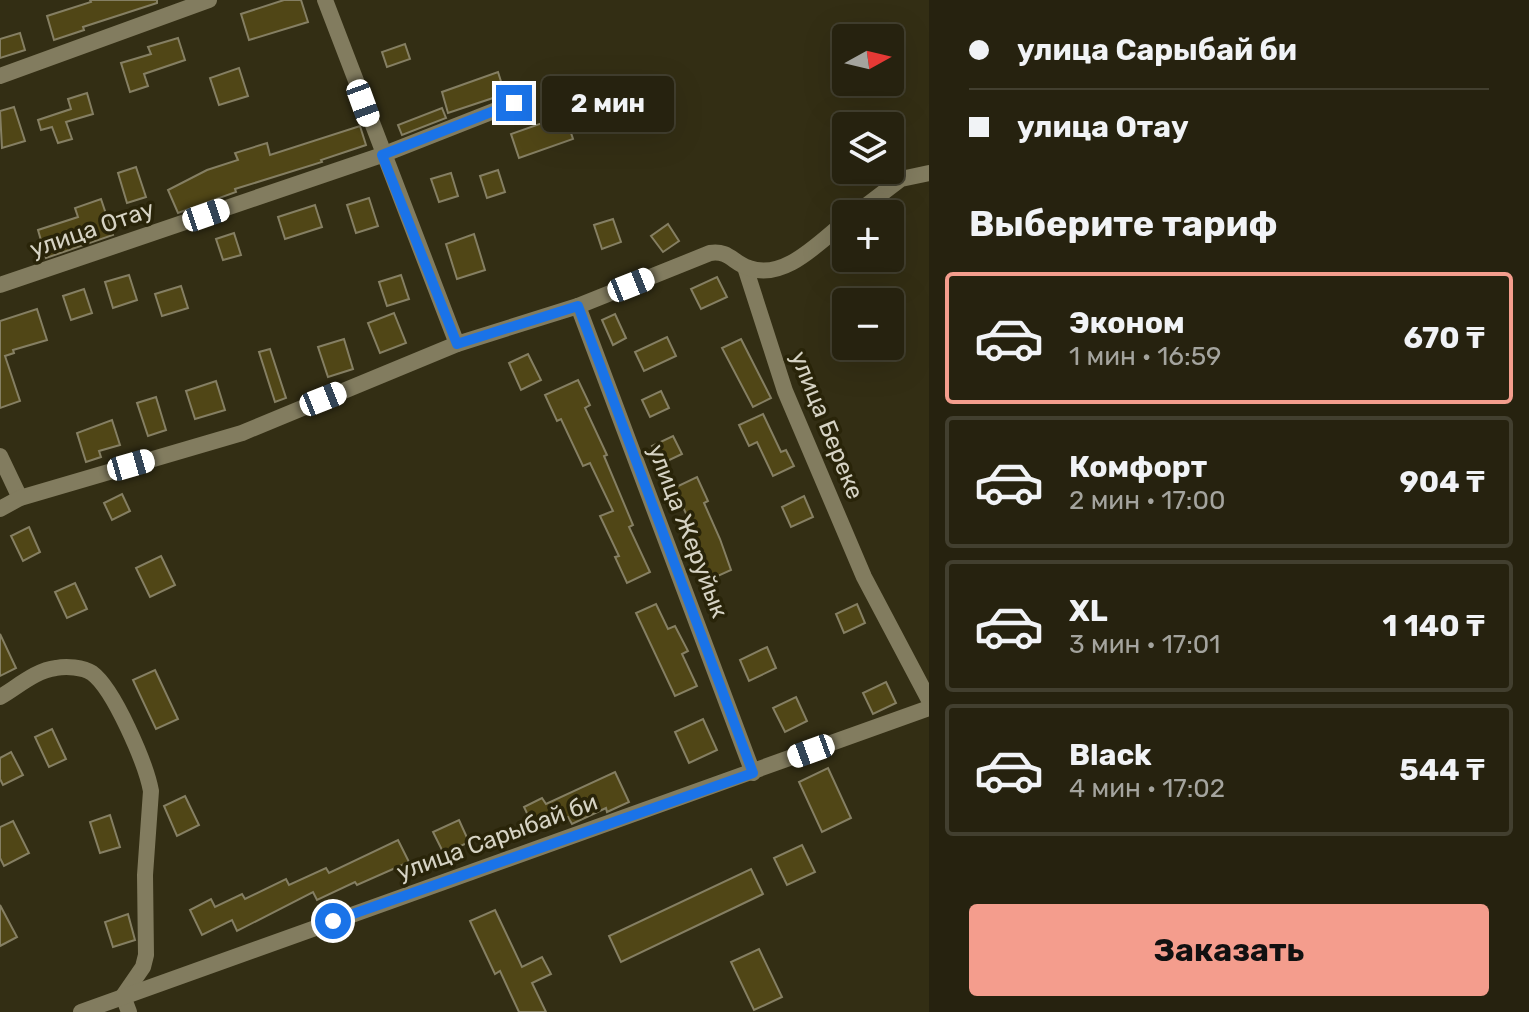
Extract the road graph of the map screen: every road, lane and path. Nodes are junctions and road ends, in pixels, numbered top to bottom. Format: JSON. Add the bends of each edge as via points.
{"nodes":[{"id":1,"x":209,"y":0,"type":"edge"},
{"id":2,"x":325,"y":0,"type":"edge"},
{"id":3,"x":0,"y":76,"type":"edge"},
{"id":4,"x":514,"y":103,"type":"dead end"},
{"id":5,"x":382,"y":155,"type":"junction"},
{"id":6,"x":927,"y":178,"type":"edge"},
{"id":7,"x":873,"y":200,"type":"edge"},
{"id":8,"x":832,"y":232,"type":"edge"},
{"id":9,"x":745,"y":267,"type":"junction"},
{"id":10,"x":0,"y":285,"type":"edge"},
{"id":11,"x":578,"y":306,"type":"junction"},
{"id":12,"x":457,"y":344,"type":"junction"},
{"id":13,"x":0,"y":456,"type":"edge"},
{"id":14,"x":20,"y":498,"type":"junction"},
{"id":15,"x":0,"y":509,"type":"edge"},
{"id":16,"x":0,"y":697,"type":"edge"},
{"id":17,"x":929,"y":700,"type":"edge"},
{"id":18,"x":929,"y":708,"type":"edge"},
{"id":19,"x":753,"y":773,"type":"junction"},
{"id":20,"x":126,"y":1004,"type":"edge"},
{"id":21,"x":81,"y":1012,"type":"edge"}],
"edges":[{"from":1,"to":3,"type":"street"},
{"from":2,"to":5,"type":"street"},
{"from":4,"to":5,"type":"street","name":"улица Отау"},
{"from":5,"to":10,"type":"street","name":"улица Отау"},
{"from":5,"to":12,"type":"street"},
{"from":6,"to":7,"type":"street","via":[[901,179]]},
{"from":8,"to":9,"type":"street","via":[[778,269]]},
{"from":9,"to":11,"type":"street","via":[[726,253],[710,253]]},
{"from":9,"to":17,"type":"street","name":"улица Береке","via":[[785,391],[864,577]]},
{"from":11,"to":12,"type":"street"},
{"from":11,"to":19,"type":"street","name":"улица Жеруйык"},
{"from":12,"to":14,"type":"street","via":[[242,433]]},
{"from":13,"to":14,"type":"street"},
{"from":14,"to":15,"type":"street"},
{"from":16,"to":20,"type":"street","via":[[44,671],[89,671],[124,719],[149,778],[146,955]]},
{"from":18,"to":19,"type":"street","name":"улица Сарыбай би"},
{"from":19,"to":20,"type":"street","name":"улица Сарыбай би"},
{"from":20,"to":21,"type":"street","name":"улица Сарыбай би"}]}
